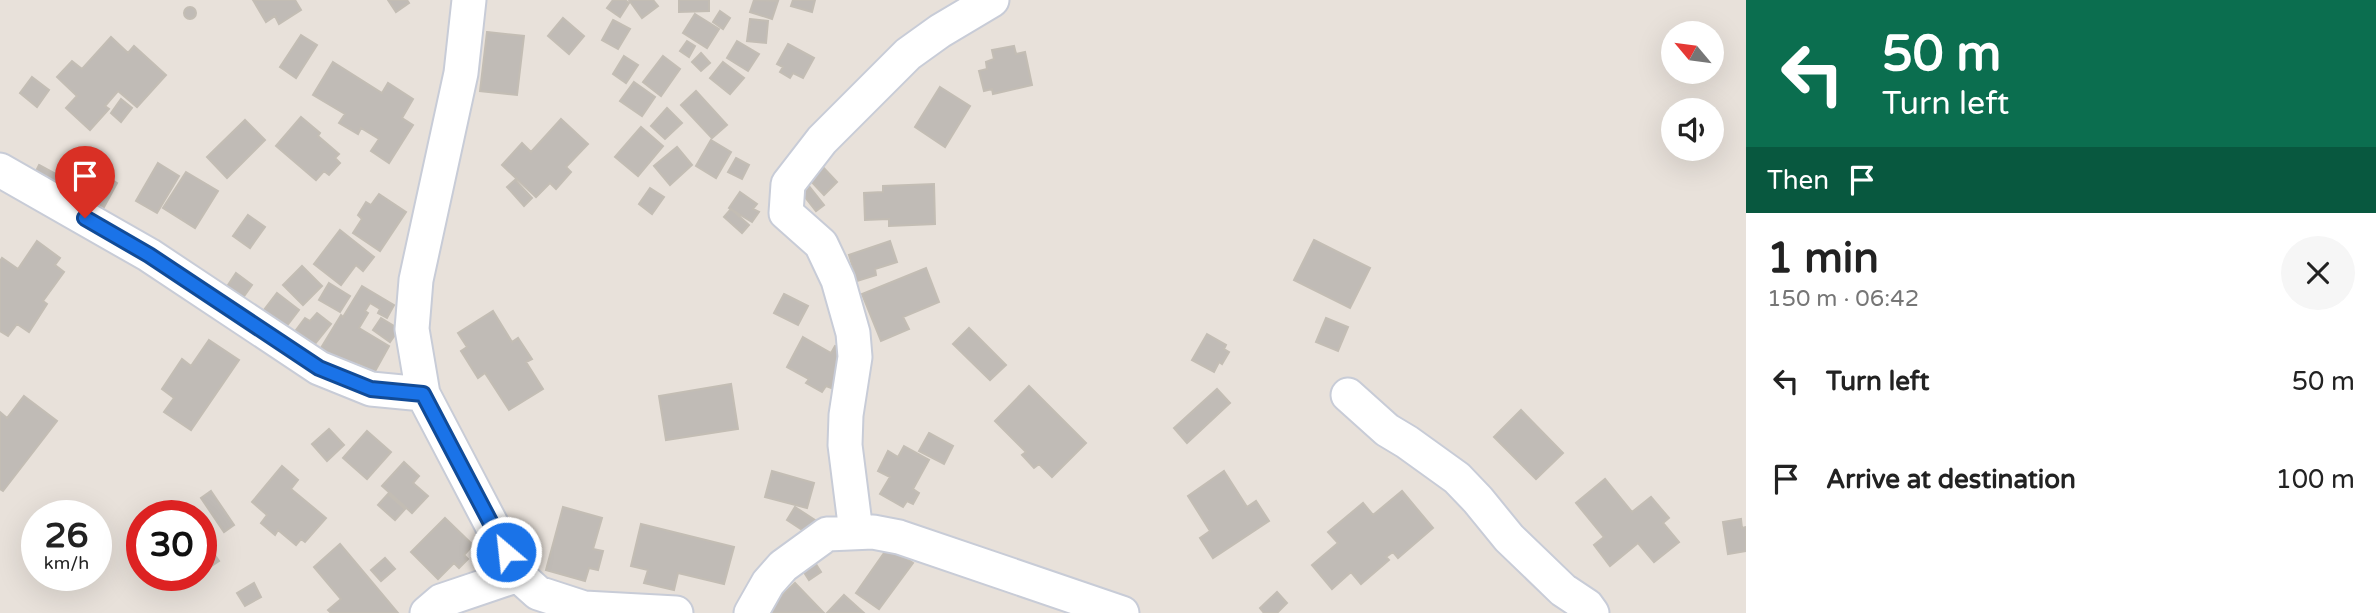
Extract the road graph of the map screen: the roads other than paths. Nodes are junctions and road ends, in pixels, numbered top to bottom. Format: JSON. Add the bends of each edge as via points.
{"nodes":[{"id":1,"x":469,"y":0,"type":"edge"},
{"id":2,"x":992,"y":0,"type":"edge"},
{"id":3,"x":0,"y":170,"type":"edge"},
{"id":4,"x":423,"y":394,"type":"junction"},
{"id":5,"x":1348,"y":395,"type":"dead end"},
{"id":6,"x":856,"y":532,"type":"junction"},
{"id":7,"x":518,"y":575,"type":"junction"},
{"id":8,"x":427,"y":613,"type":"edge"},
{"id":9,"x":676,"y":613,"type":"edge"},
{"id":10,"x":751,"y":613,"type":"edge"},
{"id":11,"x":1122,"y":613,"type":"edge"},
{"id":12,"x":1592,"y":613,"type":"edge"}],
"edges":[{"from":1,"to":4,"type":"street","via":[[461,73],[416,280],[412,329]]},
{"from":2,"to":6,"type":"street","via":[[908,54],[822,140],[788,184],[786,214],[821,244],[838,280],[853,333],[855,357],[845,445]]},
{"from":3,"to":4,"type":"street","via":[[149,255],[319,368],[371,389]]},
{"from":4,"to":7,"type":"street"},
{"from":5,"to":12,"type":"street","via":[[1387,430],[1457,478],[1508,538]]},
{"from":6,"to":10,"type":"street","via":[[827,534],[796,554],[768,583]]},
{"from":6,"to":11,"type":"street","via":[[899,537]]},
{"from":7,"to":8,"type":"street","via":[[441,601]]},
{"from":7,"to":9,"type":"street","via":[[538,593],[584,608]]}]}
